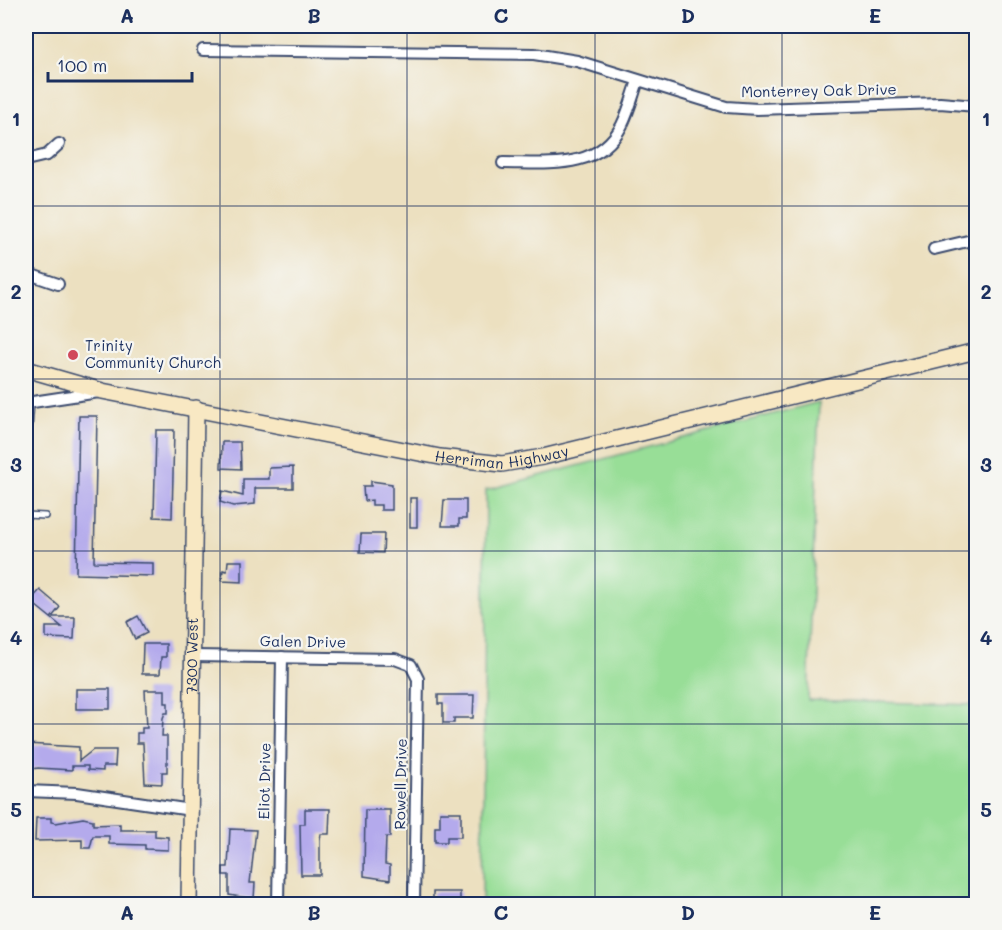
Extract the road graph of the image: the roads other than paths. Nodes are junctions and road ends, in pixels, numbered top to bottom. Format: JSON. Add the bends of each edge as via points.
{"nodes":[{"id":1,"x":203,"y":50,"type":"dead end"},
{"id":2,"x":638,"y":81,"type":"junction"},
{"id":3,"x":976,"y":106,"type":"edge"},
{"id":4,"x":59,"y":144,"type":"dead end"},
{"id":5,"x":26,"y":160,"type":"edge"},
{"id":6,"x":503,"y":163,"type":"dead end"},
{"id":7,"x":976,"y":239,"type":"edge"},
{"id":8,"x":934,"y":249,"type":"dead end"},
{"id":9,"x":26,"y":273,"type":"edge"},
{"id":10,"x":58,"y":284,"type":"dead end"},
{"id":11,"x":976,"y":351,"type":"edge"},
{"id":12,"x":26,"y":369,"type":"edge"},
{"id":13,"x":102,"y":391,"type":"junction"},
{"id":14,"x":28,"y":403,"type":"edge"},
{"id":15,"x":196,"y":408,"type":"junction"},
{"id":16,"x":26,"y":469,"type":"edge"},
{"id":17,"x":26,"y":514,"type":"edge"},
{"id":18,"x":45,"y":516,"type":"dead end"},
{"id":19,"x":193,"y":656,"type":"junction"},
{"id":20,"x":282,"y":657,"type":"junction"},
{"id":21,"x":411,"y":665,"type":"joint"},
{"id":22,"x":26,"y":791,"type":"edge"},
{"id":23,"x":191,"y":810,"type":"junction"},
{"id":24,"x":189,"y":904,"type":"edge"},
{"id":25,"x":279,"y":904,"type":"edge"},
{"id":26,"x":414,"y":904,"type":"edge"}],
"edges":[{"from":1,"to":2,"type":"street","name":"Monterrey Oak Drive","via":[[534,54],[577,61]]},
{"from":2,"to":3,"type":"street","name":"Monterrey Oak Drive","via":[[726,107],[940,103]]},
{"from":2,"to":6,"type":"street","via":[[622,126],[602,152],[577,162]]},
{"from":4,"to":5,"type":"street","via":[[47,155]]},
{"from":7,"to":8,"type":"street"},
{"from":9,"to":10,"type":"street"},
{"from":11,"to":15,"type":"main road","name":"Herriman Highway","via":[[502,464],[440,457]]},
{"from":12,"to":13,"type":"main road","name":"Herriman Highway"},
{"from":13,"to":14,"type":"street"},
{"from":13,"to":15,"type":"main road","name":"Herriman Highway"},
{"from":14,"to":16,"type":"lane"},
{"from":15,"to":19,"type":"main road","name":"7300 West"},
{"from":17,"to":18,"type":"lane"},
{"from":19,"to":20,"type":"street","name":"Galen Drive"},
{"from":19,"to":23,"type":"main road","name":"7300 West"},
{"from":20,"to":21,"type":"street","name":"Galen Drive","via":[[400,659]]},
{"from":20,"to":25,"type":"street","name":"Eliot Drive"},
{"from":21,"to":26,"type":"street","name":"Rowell Drive","via":[[418,679]]},
{"from":22,"to":23,"type":"street","via":[[77,793]]},
{"from":23,"to":24,"type":"main road","name":"7300 West"}]}
